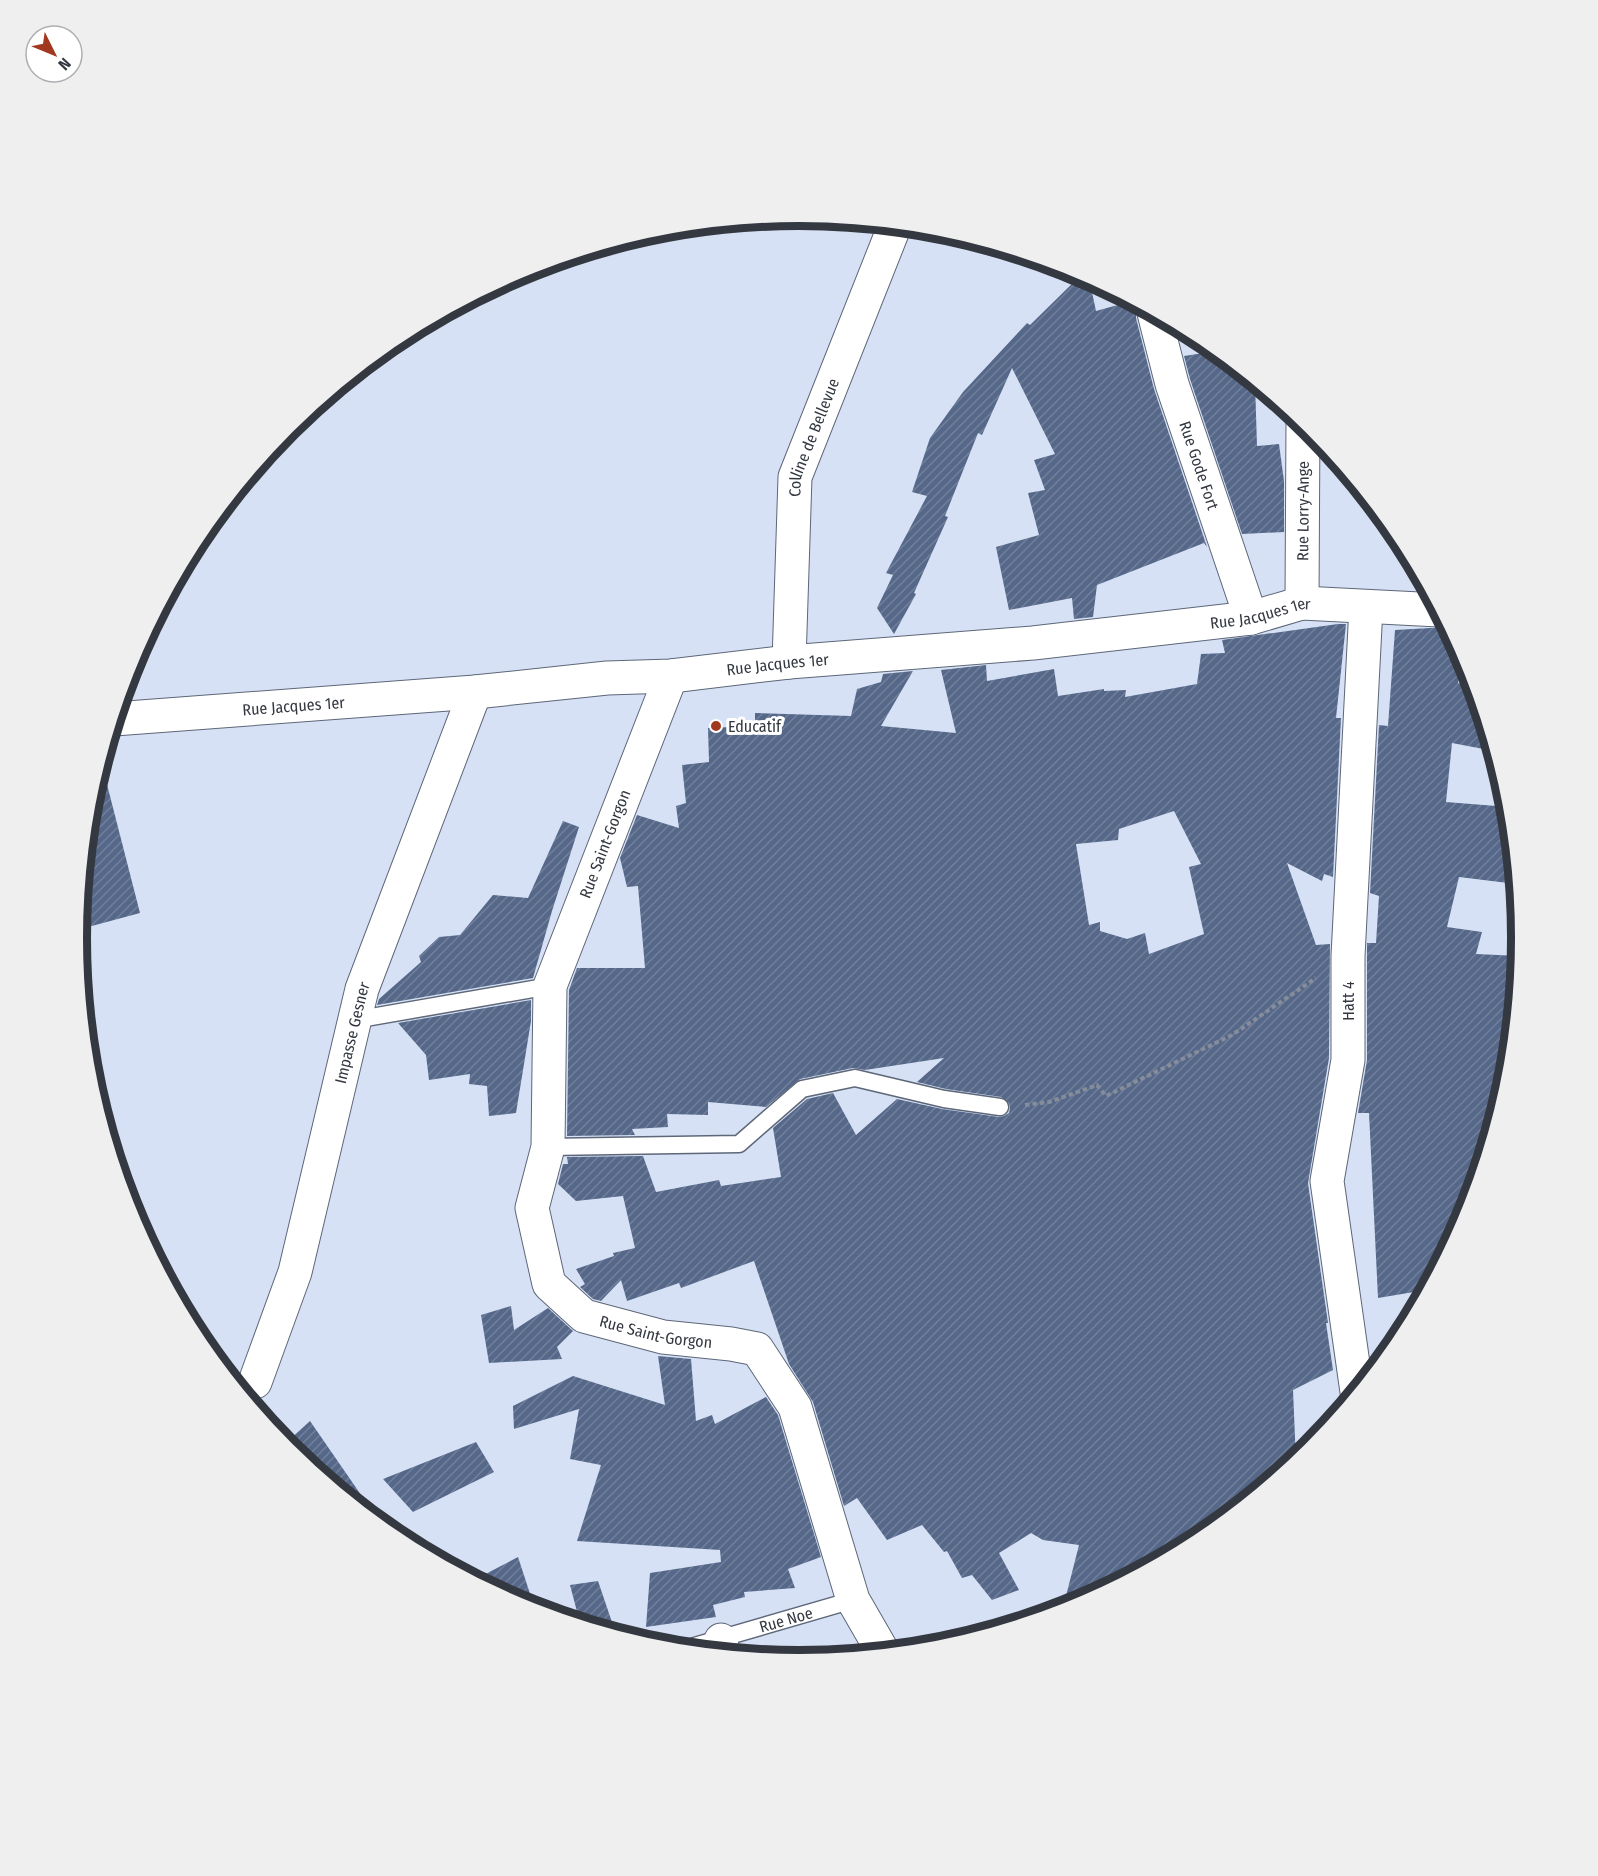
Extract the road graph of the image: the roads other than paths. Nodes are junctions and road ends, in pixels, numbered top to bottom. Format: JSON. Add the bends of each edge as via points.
{"nodes":[{"id":1,"x":892,"y":232,"type":"edge"},
{"id":2,"x":1156,"y":322,"type":"edge"},
{"id":3,"x":1303,"y":436,"type":"edge"},
{"id":4,"x":1302,"y":603,"type":"junction"},
{"id":5,"x":1366,"y":607,"type":"junction"},
{"id":6,"x":1431,"y":610,"type":"edge"},
{"id":7,"x":1251,"y":618,"type":"junction"},
{"id":8,"x":789,"y":662,"type":"junction"},
{"id":9,"x":671,"y":676,"type":"junction"},
{"id":10,"x":475,"y":692,"type":"junction"},
{"id":11,"x":122,"y":718,"type":"edge"},
{"id":12,"x":550,"y":986,"type":"junction"},
{"id":13,"x":354,"y":1020,"type":"junction"},
{"id":14,"x":1000,"y":1107,"type":"road end"},
{"id":15,"x":548,"y":1147,"type":"junction"},
{"id":16,"x":1357,"y":1380,"type":"edge"},
{"id":17,"x":255,"y":1382,"type":"dead end"},
{"id":18,"x":854,"y":1600,"type":"junction"},
{"id":19,"x":878,"y":1645,"type":"edge"},
{"id":20,"x":723,"y":1646,"type":"edge"}],
"edges":[{"from":1,"to":8,"type":"street","name":"Colline de Bellevue","via":[[795,477]]},
{"from":2,"to":7,"type":"street","name":"Rue Gode Fort","via":[[1172,384]]},
{"from":3,"to":4,"type":"street","name":"Rue Lorry-Ange"},
{"from":4,"to":5,"type":"street","name":"Rue Jacques 1er"},
{"from":4,"to":7,"type":"street","name":"Rue Jacques 1er"},
{"from":5,"to":6,"type":"street","name":"Rue Jacques 1er"},
{"from":5,"to":16,"type":"street","name":"Hatt 4","via":[[1348,956],[1348,1060],[1327,1181]]},
{"from":7,"to":8,"type":"street","name":"Rue Jacques 1er","via":[[1033,643]]},
{"from":8,"to":9,"type":"street","name":"Rue Jacques 1er"},
{"from":9,"to":10,"type":"street","name":"Rue Jacques 1er","via":[[607,678]]},
{"from":9,"to":12,"type":"street","name":"Rue Saint-Gorgon"},
{"from":10,"to":11,"type":"street","name":"Rue Jacques 1er"},
{"from":10,"to":13,"type":"street","name":"Impasse Gesner","via":[[362,989]]},
{"from":12,"to":13,"type":"lane"},
{"from":12,"to":15,"type":"street","name":"Rue Saint-Gorgon"},
{"from":13,"to":17,"type":"street","name":"Impasse Gesner","via":[[295,1272]]},
{"from":14,"to":15,"type":"lane","via":[[855,1078],[802,1089],[740,1144]]},
{"from":15,"to":18,"type":"street","name":"Rue Saint-Gorgon","via":[[532,1208],[549,1284],[584,1317],[663,1337],[757,1349],[795,1407]]},
{"from":18,"to":19,"type":"street","name":"Rue Saint-Gorgon"},
{"from":18,"to":20,"type":"lane","name":"Rue Noe"}]}
